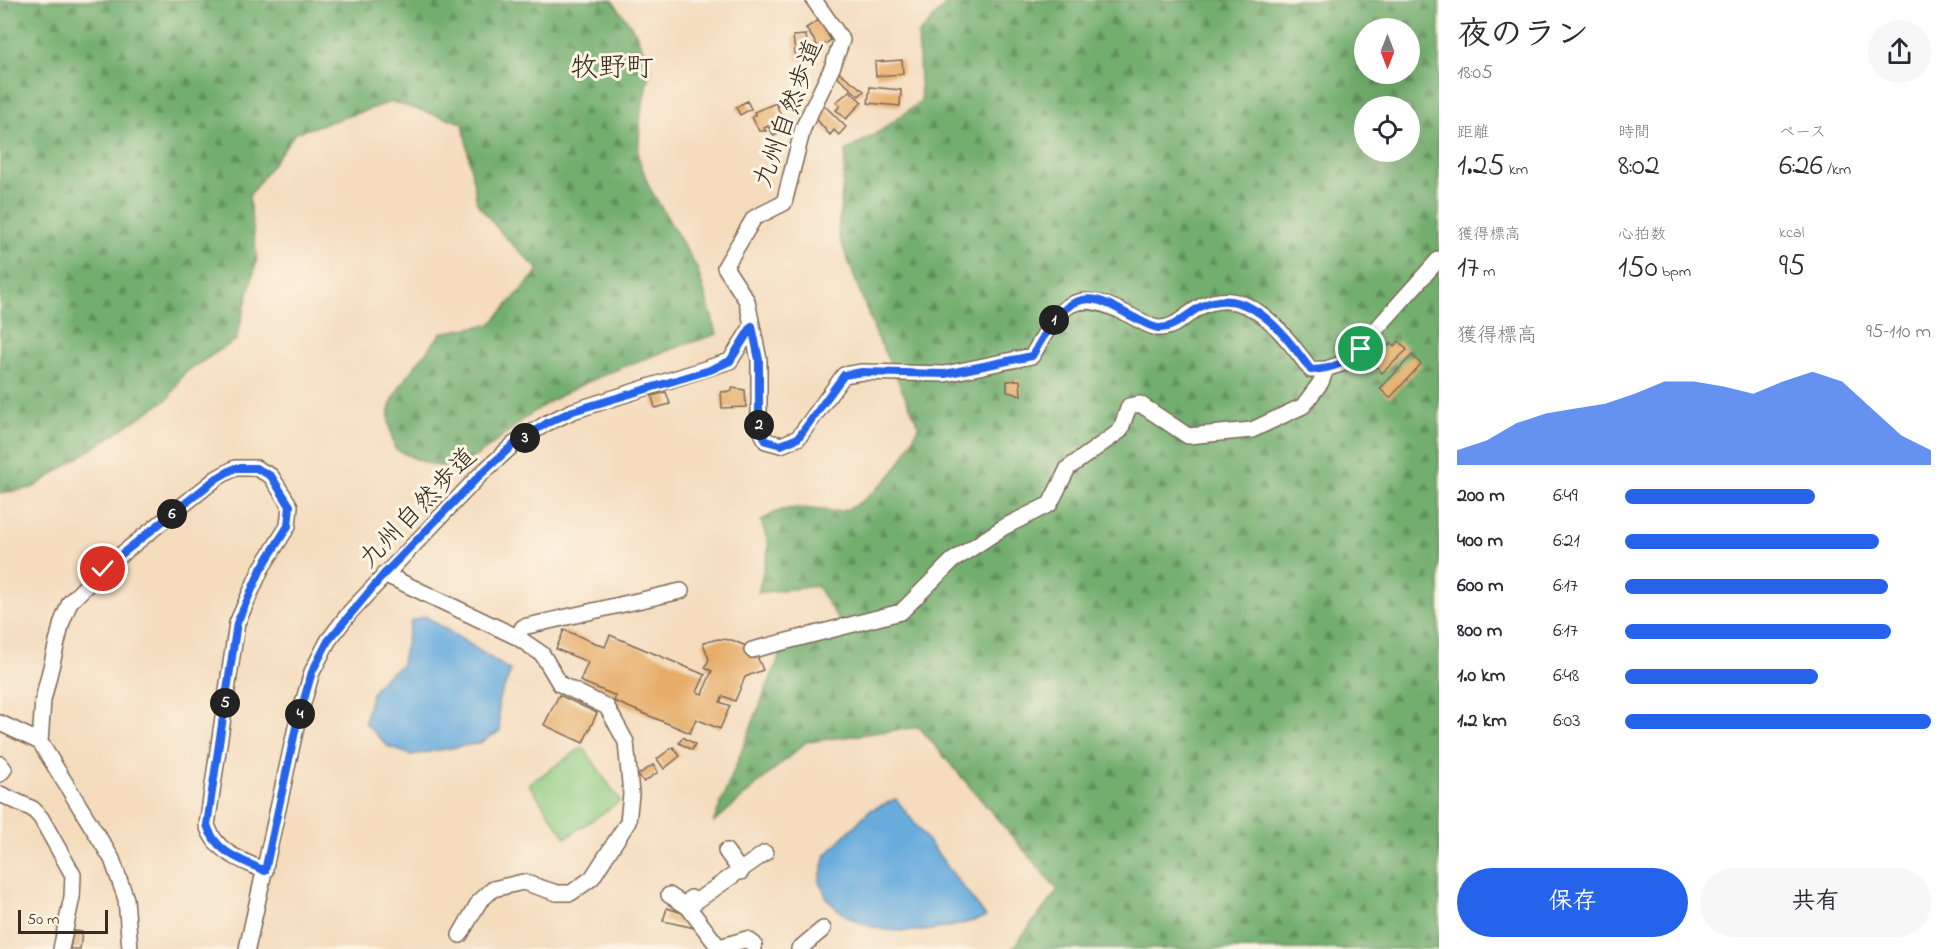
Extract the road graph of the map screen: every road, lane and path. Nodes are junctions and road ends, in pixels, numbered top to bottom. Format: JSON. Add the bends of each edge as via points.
{"nodes":[{"id":1,"x":814,"y":0,"type":"edge"},
{"id":2,"x":1439,"y":259,"type":"edge"},
{"id":3,"x":752,"y":326,"type":"junction"},
{"id":4,"x":1326,"y":369,"type":"junction"},
{"id":5,"x":384,"y":574,"type":"junction"},
{"id":6,"x":681,"y":591,"type":"dead end"},
{"id":7,"x":517,"y":637,"type":"junction"},
{"id":8,"x":752,"y":650,"type":"dead end"},
{"id":9,"x":0,"y":723,"type":"edge"},
{"id":10,"x":39,"y":742,"type":"junction"},
{"id":11,"x":0,"y":764,"type":"edge"},
{"id":12,"x":0,"y":774,"type":"edge"},
{"id":13,"x":0,"y":794,"type":"edge"},
{"id":14,"x":726,"y":851,"type":"dead end"},
{"id":15,"x":765,"y":853,"type":"dead end"},
{"id":16,"x":265,"y":871,"type":"junction"},
{"id":17,"x":741,"y":872,"type":"junction"},
{"id":18,"x":669,"y":896,"type":"dead end"},
{"id":19,"x":690,"y":901,"type":"junction"},
{"id":20,"x":823,"y":929,"type":"dead end"},
{"id":21,"x":460,"y":935,"type":"dead end"},
{"id":22,"x":720,"y":948,"type":"edge"},
{"id":23,"x":61,"y":949,"type":"edge"},
{"id":24,"x":130,"y":949,"type":"edge"},
{"id":25,"x":247,"y":949,"type":"edge"},
{"id":26,"x":754,"y":949,"type":"edge"},
{"id":27,"x":799,"y":949,"type":"edge"}],
"edges":[{"from":1,"to":3,"type":"street","name":"九州自然歩道","via":[[842,40],[803,128],[784,203],[754,218],[724,267],[747,301]]},
{"from":2,"to":4,"type":"street","via":[[1361,349],[1347,362]]},
{"from":3,"to":4,"type":"street","via":[[759,360],[759,426],[766,441],[781,445],[798,438],[844,375],[945,374],[1032,356],[1054,320],[1069,305],[1086,300],[1099,300],[1156,328],[1170,327],[1214,302],[1226,300],[1245,305],[1274,324],[1311,370]]},
{"from":3,"to":5,"type":"street","name":"九州自然歩道","via":[[730,361],[582,408],[547,423],[514,444]]},
{"from":4,"to":8,"type":"street","via":[[1303,406],[1252,430],[1188,436],[1140,404],[1129,406],[1120,431],[1068,468],[1050,504],[1004,527],[952,561],[901,612]]},
{"from":5,"to":7,"type":"street"},
{"from":5,"to":16,"type":"street","name":"九州自然歩道","via":[[334,634],[312,672]]},
{"from":6,"to":7,"type":"street","via":[[523,627]]},
{"from":7,"to":21,"type":"street","via":[[542,654],[560,684],[607,707],[626,742],[631,795],[628,822],[592,878],[578,891],[564,894],[523,882],[505,884],[478,902]]},
{"from":9,"to":10,"type":"street"},
{"from":10,"to":16,"type":"street","via":[[43,700],[70,602],[103,569],[217,478],[235,468],[256,468],[271,476],[290,506],[288,526],[261,569],[237,623],[207,825],[212,840],[222,850]]},
{"from":10,"to":24,"type":"street","via":[[112,859],[126,900]]},
{"from":11,"to":12,"type":"street","via":[[4,769]]},
{"from":13,"to":23,"type":"street","via":[[33,809],[73,875]]},
{"from":14,"to":17,"type":"street"},
{"from":15,"to":17,"type":"street"},
{"from":16,"to":25,"type":"street","name":"九州自然歩道"},
{"from":17,"to":19,"type":"street"},
{"from":18,"to":19,"type":"street"},
{"from":19,"to":22,"type":"street","via":[[702,928]]},
{"from":20,"to":27,"type":"street"},
{"from":22,"to":26,"type":"street","via":[[747,939]]}]}
